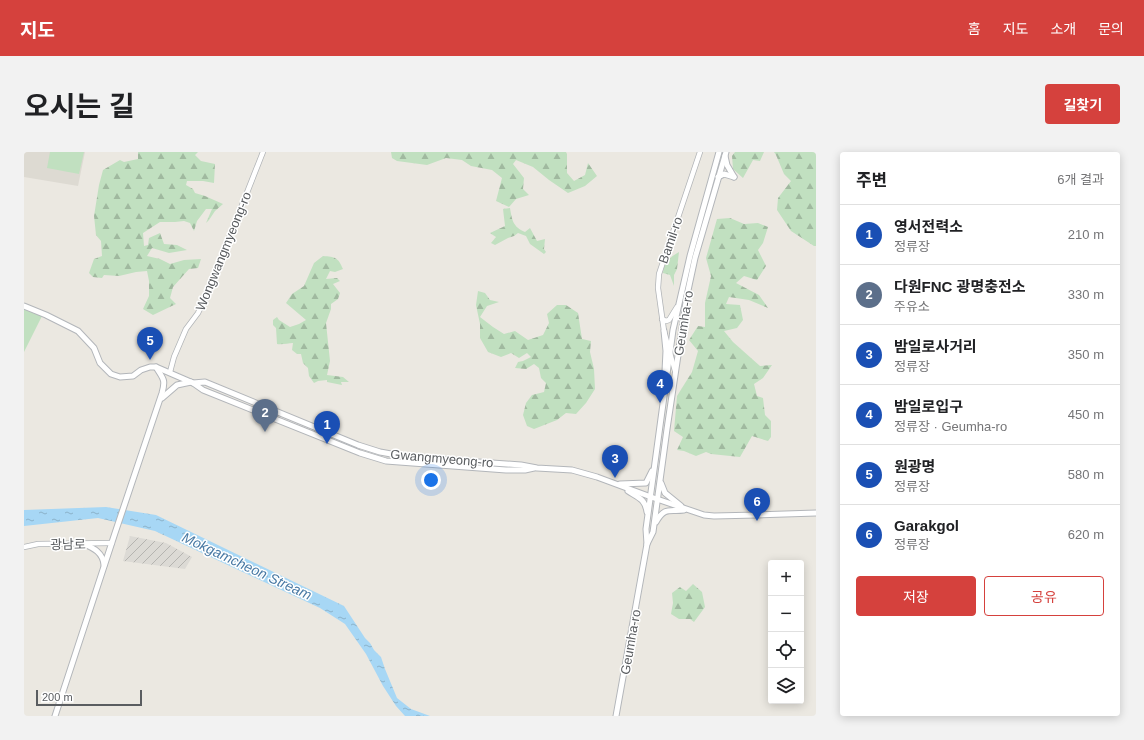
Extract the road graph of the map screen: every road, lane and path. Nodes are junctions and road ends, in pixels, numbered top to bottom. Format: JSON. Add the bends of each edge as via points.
{"nodes":[{"id":1,"x":263,"y":152,"type":"edge"},
{"id":2,"x":700,"y":152,"type":"edge"},
{"id":3,"x":719,"y":152,"type":"edge"},
{"id":4,"x":725,"y":153,"type":"edge"},
{"id":5,"x":718,"y":177,"type":"junction"},
{"id":6,"x":679,"y":304,"type":"junction"},
{"id":7,"x":24,"y":306,"type":"edge"},
{"id":8,"x":662,"y":319,"type":"junction"},
{"id":9,"x":664,"y":330,"type":"junction"},
{"id":10,"x":670,"y":350,"type":"junction"},
{"id":11,"x":156,"y":367,"type":"junction"},
{"id":12,"x":170,"y":372,"type":"junction"},
{"id":13,"x":676,"y":373,"type":"junction"},
{"id":14,"x":192,"y":383,"type":"junction"},
{"id":15,"x":665,"y":388,"type":"junction"},
{"id":16,"x":162,"y":396,"type":"junction"},
{"id":17,"x":655,"y":467,"type":"junction"},
{"id":18,"x":536,"y":468,"type":"junction"},
{"id":19,"x":660,"y":476,"type":"junction"},
{"id":20,"x":615,"y":484,"type":"junction"},
{"id":21,"x":651,"y":497,"type":"junction"},
{"id":22,"x":658,"y":500,"type":"junction"},
{"id":23,"x":685,"y":509,"type":"junction"},
{"id":24,"x":816,"y":512,"type":"edge"},
{"id":25,"x":648,"y":515,"type":"junction"},
{"id":26,"x":654,"y":525,"type":"junction"},
{"id":27,"x":112,"y":543,"type":"junction"},
{"id":28,"x":84,"y":544,"type":"junction"},
{"id":29,"x":647,"y":544,"type":"junction"},
{"id":30,"x":24,"y":547,"type":"edge"},
{"id":31,"x":104,"y":568,"type":"junction"},
{"id":32,"x":55,"y":716,"type":"edge"},
{"id":33,"x":616,"y":716,"type":"edge"}],
"edges":[{"from":1,"to":12,"type":"street","name":"Wongwangmyeong-ro","via":[[208,294],[186,330]]},
{"from":2,"to":8,"type":"street","name":"Bamil-ro","via":[[659,274]]},
{"from":3,"to":6,"type":"main road","name":"Geumha-ro"},
{"from":4,"to":5,"type":"main road","name":"Geumha-ro"},
{"from":4,"to":5,"type":"main road","via":[[726,162],[734,177],[724,174]]},
{"from":5,"to":13,"type":"main road","name":"Geumha-ro","via":[[687,295]]},
{"from":6,"to":8,"type":"street","via":[[668,321]]},
{"from":6,"to":10,"type":"main road","name":"Geumha-ro"},
{"from":7,"to":11,"type":"main road","via":[[78,331],[94,348],[100,363],[111,374],[120,377],[133,376],[141,370]]},
{"from":8,"to":9,"type":"street","name":"Bamil-ro"},
{"from":9,"to":10,"type":"street","name":"Bamil-ro"},
{"from":9,"to":15,"type":"main road"},
{"from":10,"to":13,"type":"street","name":"Bamil-ro"},
{"from":10,"to":15,"type":"main road","name":"Geumha-ro"},
{"from":11,"to":12,"type":"main road","name":"Gwangmyeong-ro"},
{"from":11,"to":16,"type":"main road","via":[[163,377]]},
{"from":12,"to":14,"type":"main road","name":"Gwangmyeong-ro"},
{"from":12,"to":16,"type":"main road","name":"Wongwangmyeong-ro"},
{"from":13,"to":19,"type":"main road","name":"Geumha-ro"},
{"from":14,"to":16,"type":"main road","via":[[177,385]]},
{"from":14,"to":18,"type":"main road","name":"Gwangmyeong-ro","via":[[206,382],[358,446],[380,452],[408,457]]},
{"from":14,"to":18,"type":"main road","name":"Gwangmyeong-ro","via":[[203,390],[386,461],[506,470]]},
{"from":15,"to":17,"type":"main road","name":"Geumha-ro"},
{"from":16,"to":27,"type":"main road","name":"Wongwangmyeong-ro"},
{"from":17,"to":20,"type":"main road","via":[[646,483]]},
{"from":17,"to":21,"type":"main road","name":"Geumha-ro"},
{"from":18,"to":20,"type":"main road","name":"Gwangmyeong-ro","via":[[572,470],[597,476]]},
{"from":19,"to":22,"type":"main road","name":"Geumha-ro"},
{"from":19,"to":23,"type":"main road","via":[[665,493]]},
{"from":20,"to":21,"type":"main road","name":"Gwangmyeong-ro"},
{"from":20,"to":25,"type":"main road","via":[[643,500]]},
{"from":21,"to":22,"type":"main road","name":"Gwangmyeong-ro"},
{"from":21,"to":25,"type":"main road","name":"Geumha-ro"},
{"from":22,"to":23,"type":"main road","name":"Gwangmyeong-ro"},
{"from":22,"to":26,"type":"main road","name":"Geumha-ro"},
{"from":23,"to":24,"type":"main road","name":"Gwangmyeong-ro","via":[[714,516]]},
{"from":23,"to":26,"type":"main road","via":[[662,513]]},
{"from":25,"to":29,"type":"main road","name":"Geumha-ro"},
{"from":26,"to":29,"type":"main road","name":"Geumha-ro"},
{"from":27,"to":28,"type":"street","name":"광남로"},
{"from":27,"to":31,"type":"main road","name":"Wongwangmyeong-ro"},
{"from":28,"to":30,"type":"street","name":"광남로","via":[[38,544]]},
{"from":28,"to":31,"type":"main road","via":[[99,553]]},
{"from":29,"to":33,"type":"main road","name":"Geumha-ro"},
{"from":31,"to":32,"type":"main road","name":"Wongwangmyeong-ro"}]}
